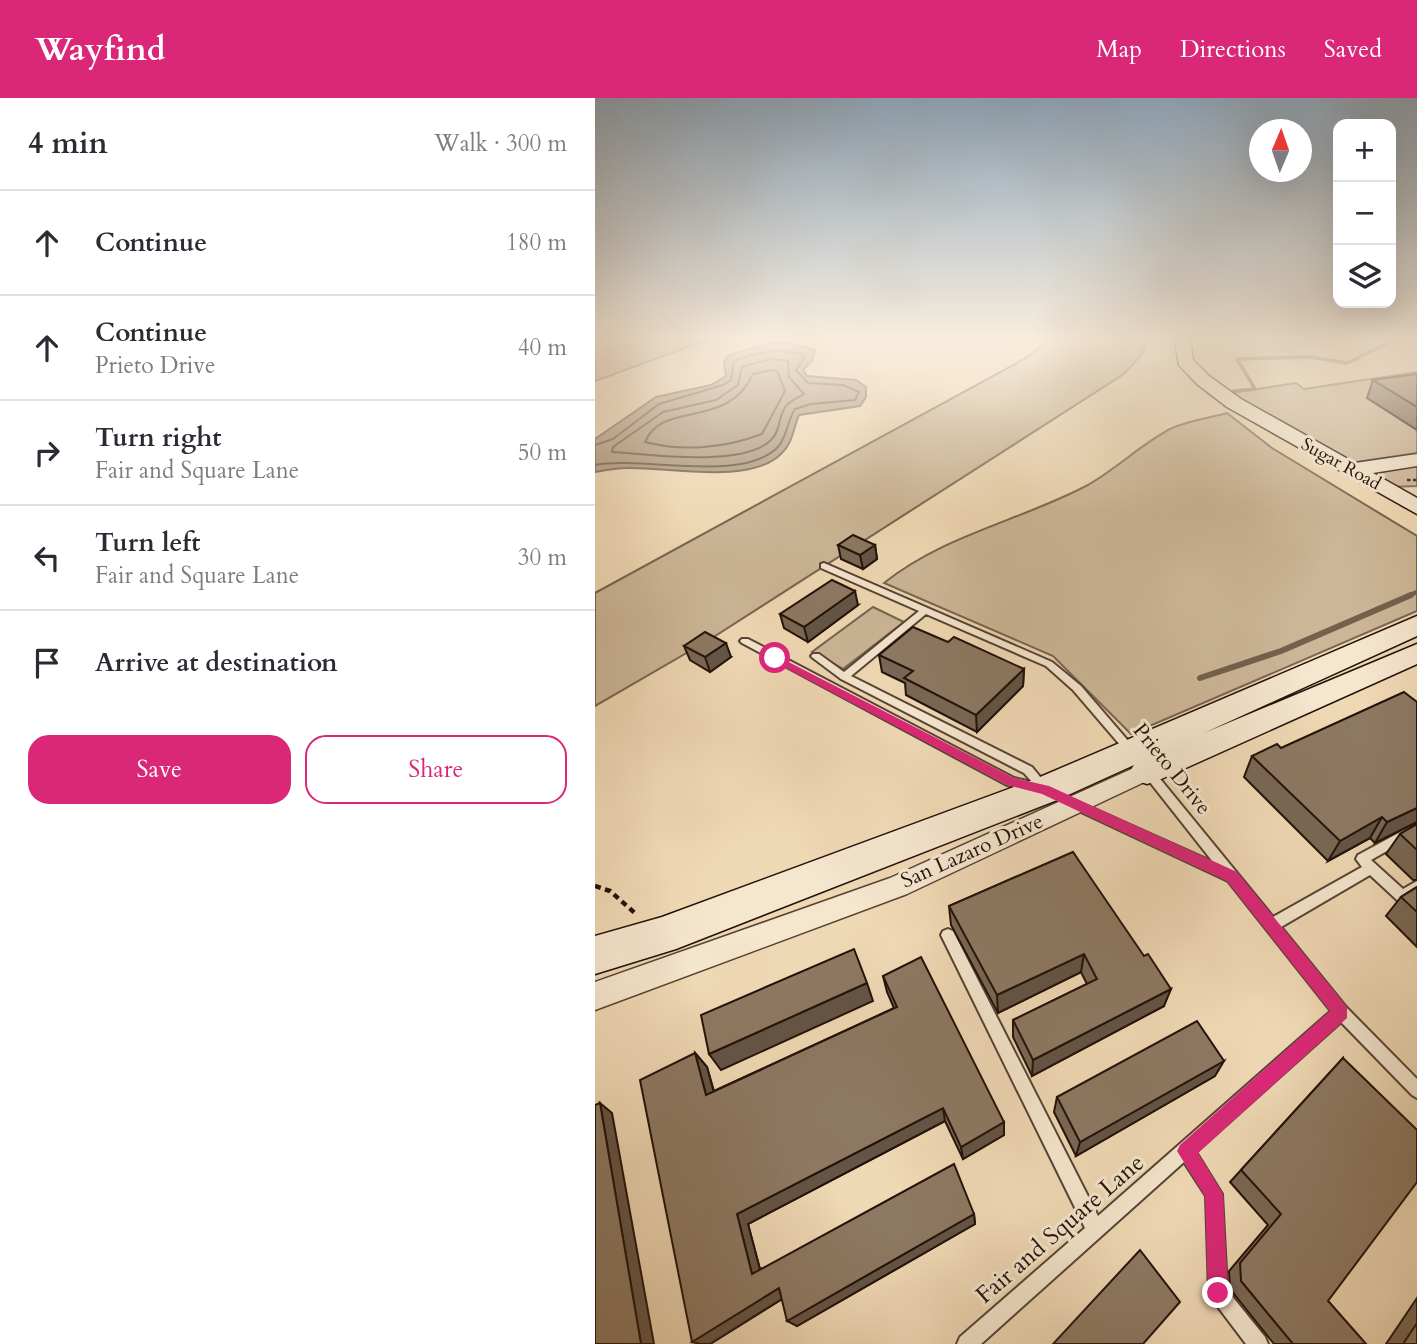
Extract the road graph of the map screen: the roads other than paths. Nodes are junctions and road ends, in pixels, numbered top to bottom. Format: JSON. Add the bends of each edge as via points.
{"nodes":[{"id":1,"x":1223,"y":395,"type":"edge"},
{"id":2,"x":1417,"y":460,"type":"edge"},
{"id":3,"x":1351,"y":470,"type":"junction"},
{"id":4,"x":1417,"y":507,"type":"edge"},
{"id":5,"x":824,"y":566,"type":"dead end"},
{"id":6,"x":925,"y":610,"type":"junction"},
{"id":7,"x":1417,"y":625,"type":"edge"},
{"id":8,"x":745,"y":641,"type":"dead end"},
{"id":9,"x":1417,"y":653,"type":"edge"},
{"id":10,"x":816,"y":656,"type":"dead end"},
{"id":11,"x":843,"y":677,"type":"junction"},
{"id":12,"x":1140,"y":761,"type":"junction"},
{"id":13,"x":1060,"y":797,"type":"junction"},
{"id":14,"x":1417,"y":828,"type":"edge"},
{"id":15,"x":1371,"y":868,"type":"junction"},
{"id":16,"x":1232,"y":877,"type":"junction"},
{"id":17,"x":1417,"y":887,"type":"edge"},
{"id":18,"x":1271,"y":925,"type":"junction"},
{"id":19,"x":948,"y":935,"type":"dead end"},
{"id":20,"x":595,"y":955,"type":"edge"},
{"id":21,"x":595,"y":996,"type":"edge"},
{"id":22,"x":1341,"y":1012,"type":"junction"},
{"id":23,"x":1417,"y":1090,"type":"edge"},
{"id":24,"x":1186,"y":1151,"type":"junction"},
{"id":25,"x":1096,"y":1231,"type":"junction"},
{"id":26,"x":967,"y":1344,"type":"edge"},
{"id":27,"x":1258,"y":1344,"type":"edge"}],
"edges":[{"from":1,"to":3,"type":"street","name":"Sugar Road"},
{"from":2,"to":3,"type":"street"},
{"from":3,"to":4,"type":"street","name":"Sugar Road"},
{"from":5,"to":6,"type":"lane","name":"Prieto Drive"},
{"from":6,"to":11,"type":"lane"},
{"from":6,"to":12,"type":"lane","name":"Prieto Drive","via":[[1049,664],[1077,688]]},
{"from":7,"to":12,"type":"street","name":"San Lazaro Drive"},
{"from":8,"to":13,"type":"lane","via":[[1011,782]]},
{"from":9,"to":12,"type":"street","name":"San Lazaro Drive"},
{"from":10,"to":11,"type":"lane"},
{"from":11,"to":13,"type":"lane","via":[[1028,770]]},
{"from":12,"to":13,"type":"street","name":"San Lazaro Drive"},
{"from":12,"to":16,"type":"lane","name":"Prieto Drive"},
{"from":13,"to":16,"type":"lane"},
{"from":13,"to":20,"type":"street","name":"San Lazaro Drive","via":[[662,936]]},
{"from":13,"to":21,"type":"street","name":"San Lazaro Drive","via":[[898,886]]},
{"from":14,"to":15,"type":"lane","via":[[1362,859]]},
{"from":15,"to":17,"type":"lane","via":[[1402,896]]},
{"from":15,"to":18,"type":"lane"},
{"from":16,"to":18,"type":"lane","name":"Prieto Drive"},
{"from":18,"to":22,"type":"lane","name":"Prieto Drive"},
{"from":19,"to":25,"type":"lane"},
{"from":22,"to":23,"type":"lane","name":"Prieto Drive"},
{"from":22,"to":24,"type":"lane","name":"Fair and Square Lane"},
{"from":24,"to":25,"type":"lane","name":"Fair and Square Lane"},
{"from":24,"to":27,"type":"lane","via":[[1214,1194],[1218,1293]]},
{"from":25,"to":26,"type":"lane","name":"Fair and Square Lane"}]}
